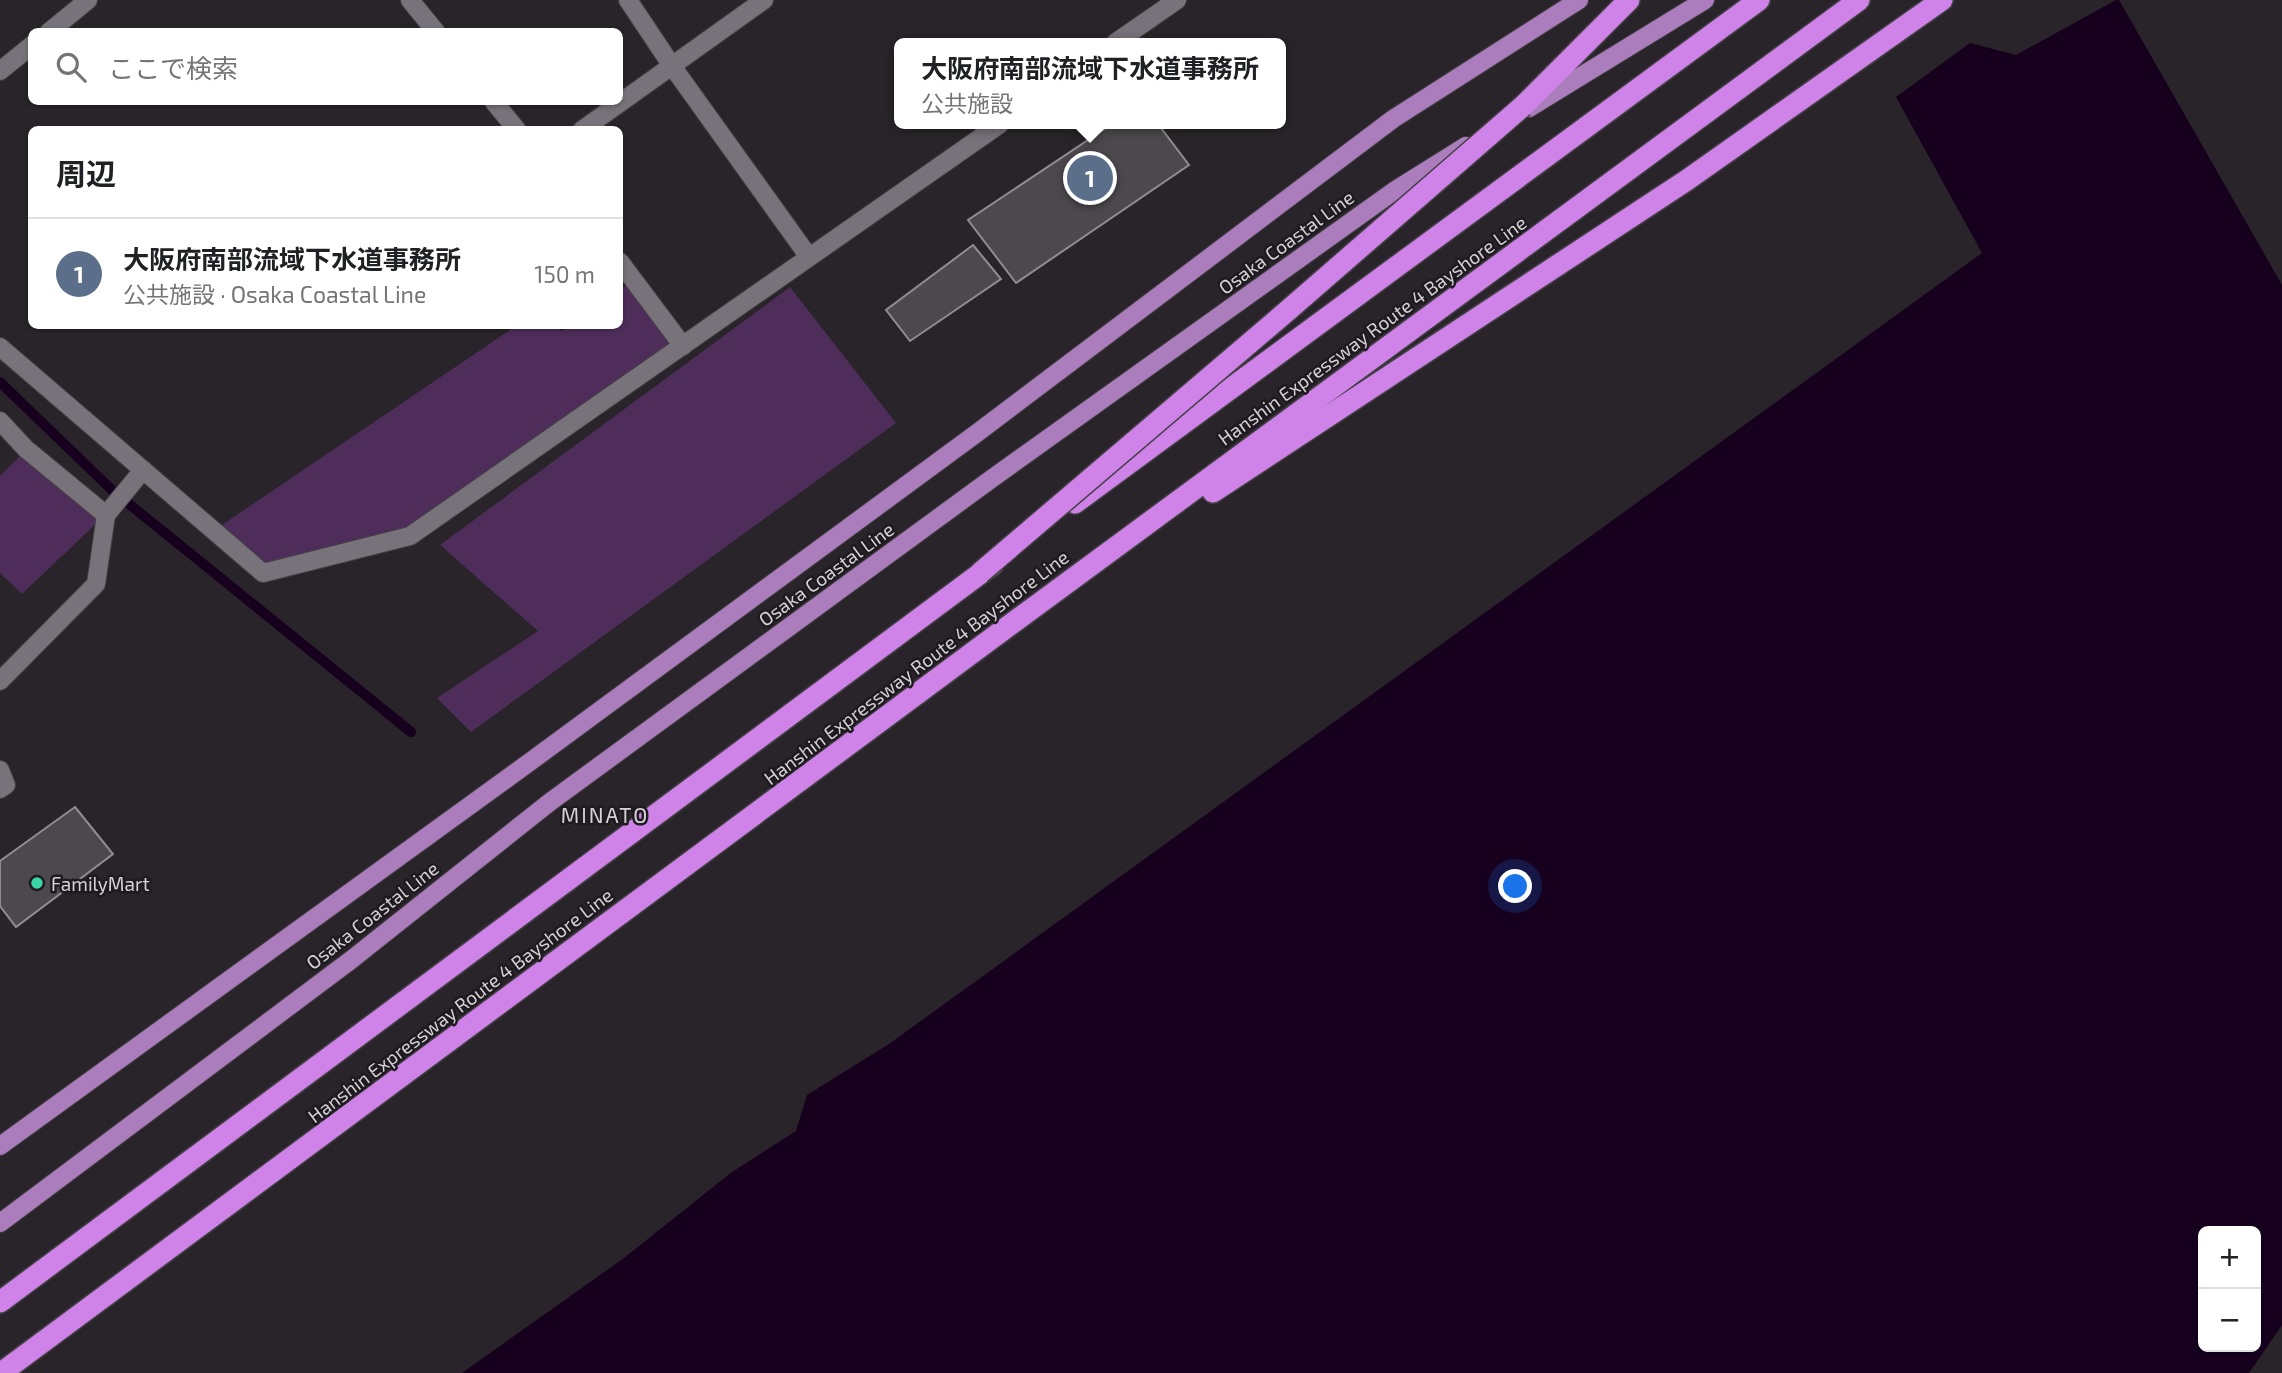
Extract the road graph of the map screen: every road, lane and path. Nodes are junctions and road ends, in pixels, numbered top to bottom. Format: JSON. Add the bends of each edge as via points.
{"nodes":[{"id":1,"x":88,"y":0,"type":"edge"},
{"id":2,"x":410,"y":0,"type":"edge"},
{"id":3,"x":628,"y":0,"type":"edge"},
{"id":4,"x":764,"y":0,"type":"edge"},
{"id":5,"x":1177,"y":0,"type":"edge"},
{"id":6,"x":1579,"y":0,"type":"edge"},
{"id":7,"x":1629,"y":0,"type":"edge"},
{"id":8,"x":1705,"y":0,"type":"edge"},
{"id":9,"x":1759,"y":0,"type":"edge"},
{"id":10,"x":1860,"y":0,"type":"edge"},
{"id":11,"x":1942,"y":0,"type":"edge"},
{"id":12,"x":54,"y":28,"type":"edge"},
{"id":13,"x":433,"y":28,"type":"edge"},
{"id":14,"x":1122,"y":38,"type":"edge"},
{"id":15,"x":28,"y":48,"type":"edge"},
{"id":16,"x":672,"y":66,"type":"junction"},
{"id":17,"x":0,"y":71,"type":"edge"},
{"id":18,"x":623,"y":101,"type":"edge"},
{"id":19,"x":496,"y":105,"type":"edge"},
{"id":20,"x":617,"y":105,"type":"edge"},
{"id":21,"x":514,"y":126,"type":"edge"},
{"id":22,"x":588,"y":126,"type":"edge"},
{"id":23,"x":993,"y":129,"type":"edge"},
{"id":24,"x":809,"y":257,"type":"junction"},
{"id":25,"x":623,"y":266,"type":"edge"},
{"id":26,"x":683,"y":346,"type":"junction"},
{"id":27,"x":0,"y":347,"type":"edge"},
{"id":28,"x":0,"y":421,"type":"edge"},
{"id":29,"x":143,"y":470,"type":"junction"},
{"id":30,"x":106,"y":515,"type":"junction"},
{"id":31,"x":980,"y":573,"type":"junction"},
{"id":32,"x":1018,"y":619,"type":"junction"},
{"id":33,"x":0,"y":681,"type":"edge"},
{"id":34,"x":0,"y":770,"type":"edge"},
{"id":35,"x":0,"y":789,"type":"edge"},
{"id":36,"x":0,"y":1146,"type":"edge"},
{"id":37,"x":0,"y":1223,"type":"edge"},
{"id":38,"x":0,"y":1302,"type":"edge"},
{"id":39,"x":1,"y":1373,"type":"edge"}],
"edges":[{"from":1,"to":12,"type":"street"},
{"from":2,"to":13,"type":"street"},
{"from":3,"to":16,"type":"street"},
{"from":4,"to":16,"type":"street"},
{"from":5,"to":14,"type":"street"},
{"from":6,"to":36,"type":"main road","name":"Osaka Coastal Line","via":[[1393,119],[954,449]]},
{"from":7,"to":31,"type":"highway","bridge":true,"via":[[1523,106]]},
{"from":8,"to":37,"type":"main road","name":"Osaka Coastal Line","via":[[1394,191],[993,477],[550,802],[351,960]]},
{"from":9,"to":31,"type":"highway","name":"Hanshin Expressway Route 4 Bayshore Line","bridge":true},
{"from":10,"to":32,"type":"highway","name":"Hanshin Expressway Route 4 Bayshore Line"},
{"from":11,"to":32,"type":"highway","via":[[1687,180]]},
{"from":15,"to":17,"type":"street"},
{"from":16,"to":18,"type":"street"},
{"from":16,"to":24,"type":"street"},
{"from":19,"to":21,"type":"street"},
{"from":20,"to":22,"type":"street"},
{"from":23,"to":24,"type":"street"},
{"from":24,"to":26,"type":"street"},
{"from":25,"to":26,"type":"street"},
{"from":26,"to":29,"type":"street","via":[[410,536],[263,573]]},
{"from":27,"to":29,"type":"street"},
{"from":28,"to":30,"type":"street","via":[[26,449]]},
{"from":29,"to":30,"type":"street"},
{"from":30,"to":33,"type":"street","via":[[96,584]]},
{"from":31,"to":38,"type":"highway","name":"Hanshin Expressway Route 4 Bayshore Line"},
{"from":32,"to":39,"type":"highway","name":"Hanshin Expressway Route 4 Bayshore Line"},
{"from":34,"to":35,"type":"street","via":[[6,785]]}]}
